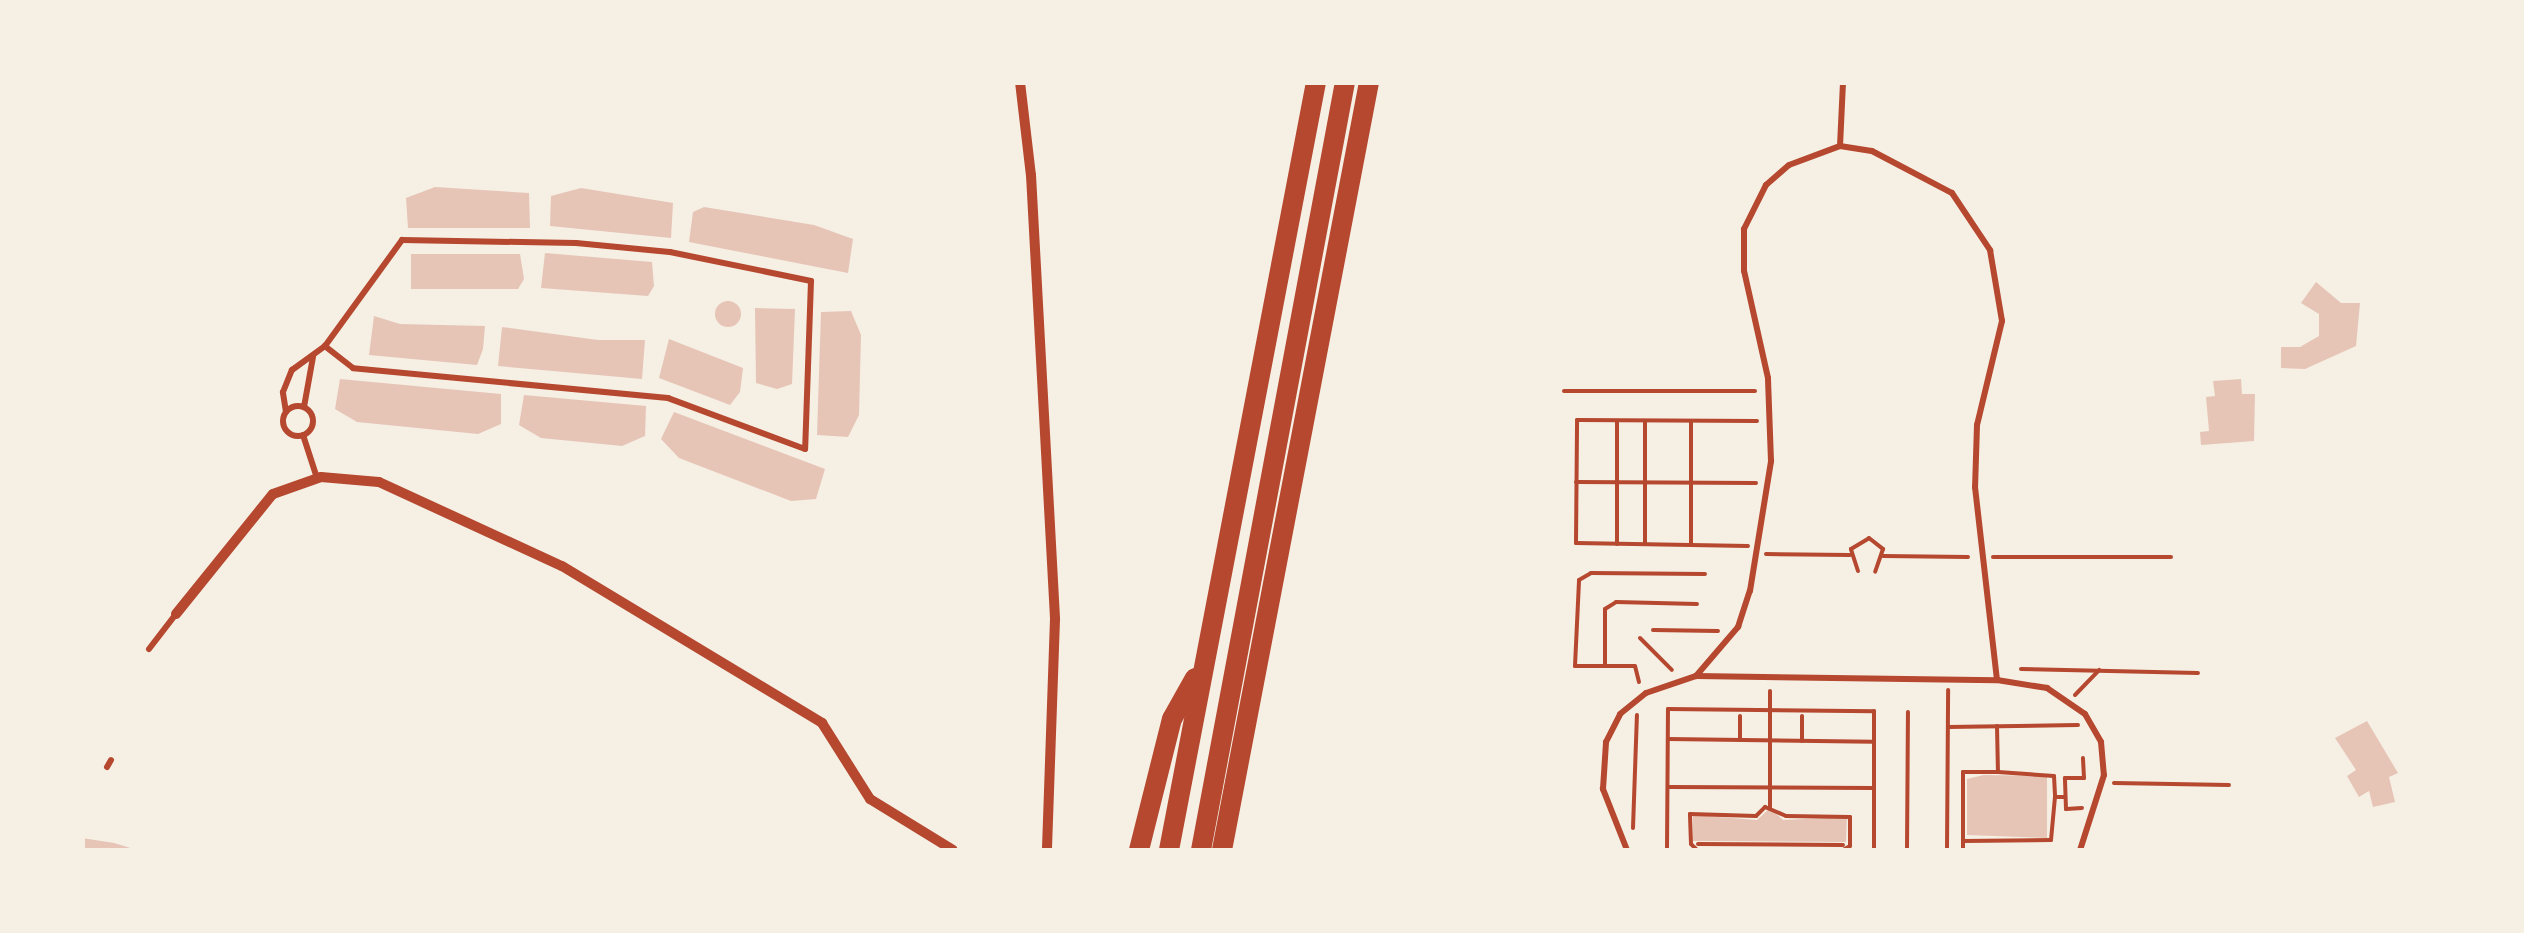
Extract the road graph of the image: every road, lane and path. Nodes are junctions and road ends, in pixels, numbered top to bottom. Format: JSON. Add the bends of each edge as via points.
{"nodes":[{"id":1,"x":1020,"y":82,"type":"edge"},
{"id":2,"x":1316,"y":82,"type":"edge"},
{"id":3,"x":1345,"y":82,"type":"edge"},
{"id":4,"x":1369,"y":82,"type":"edge"},
{"id":5,"x":1844,"y":82,"type":"edge"},
{"id":6,"x":1840,"y":146,"type":"junction"},
{"id":7,"x":325,"y":346,"type":"junction"},
{"id":8,"x":313,"y":356,"type":"junction"},
{"id":9,"x":1564,"y":391,"type":"dead end"},
{"id":10,"x":1769,"y":391,"type":"junction"},
{"id":11,"x":304,"y":407,"type":"junction"},
{"id":12,"x":286,"y":412,"type":"junction"},
{"id":13,"x":1617,"y":421,"type":"junction"},
{"id":14,"x":1646,"y":421,"type":"junction"},
{"id":15,"x":1691,"y":421,"type":"junction"},
{"id":16,"x":1772,"y":421,"type":"junction"},
{"id":17,"x":303,"y":435,"type":"junction"},
{"id":18,"x":316,"y":478,"type":"junction"},
{"id":19,"x":1576,"y":482,"type":"junction"},
{"id":20,"x":1617,"y":482,"type":"junction"},
{"id":21,"x":1646,"y":482,"type":"junction"},
{"id":22,"x":1691,"y":482,"type":"junction"},
{"id":23,"x":1768,"y":482,"type":"junction"},
{"id":24,"x":1617,"y":544,"type":"junction"},
{"id":25,"x":1645,"y":544,"type":"junction"},
{"id":26,"x":1691,"y":545,"type":"junction"},
{"id":27,"x":1757,"y":550,"type":"junction"},
{"id":28,"x":1850,"y":555,"type":"junction"},
{"id":29,"x":1883,"y":556,"type":"junction"},
{"id":30,"x":1983,"y":557,"type":"junction"},
{"id":31,"x":2171,"y":557,"type":"dead end"},
{"id":32,"x":1858,"y":570,"type":"dead end"},
{"id":33,"x":1875,"y":572,"type":"dead end"},
{"id":34,"x":1704,"y":574,"type":"dead end"},
{"id":35,"x":1697,"y":604,"type":"dead end"},
{"id":36,"x":176,"y":614,"type":"joint"},
{"id":37,"x":1653,"y":630,"type":"dead end"},
{"id":38,"x":1734,"y":632,"type":"junction"},
{"id":39,"x":1640,"y":638,"type":"dead end"},
{"id":40,"x":150,"y":649,"type":"dead end"},
{"id":41,"x":1204,"y":663,"type":"junction"},
{"id":42,"x":1605,"y":666,"type":"junction"},
{"id":43,"x":1996,"y":669,"type":"junction"},
{"id":44,"x":2099,"y":670,"type":"junction"},
{"id":45,"x":2198,"y":673,"type":"dead end"},
{"id":46,"x":1696,"y":676,"type":"junction"},
{"id":47,"x":1770,"y":677,"type":"junction"},
{"id":48,"x":1682,"y":680,"type":"junction"},
{"id":49,"x":1948,"y":680,"type":"junction"},
{"id":50,"x":1997,"y":680,"type":"junction"},
{"id":51,"x":1646,"y":693,"type":"junction"},
{"id":52,"x":1638,"y":700,"type":"junction"},
{"id":53,"x":2068,"y":702,"type":"junction"},
{"id":54,"x":1770,"y":710,"type":"junction"},
{"id":55,"x":1908,"y":712,"type":"dead end"},
{"id":56,"x":1740,"y":716,"type":"dead end"},
{"id":57,"x":1802,"y":716,"type":"dead end"},
{"id":58,"x":2091,"y":724,"type":"junction"},
{"id":59,"x":1998,"y":726,"type":"junction"},
{"id":60,"x":1948,"y":727,"type":"junction"},
{"id":61,"x":1668,"y":739,"type":"junction"},
{"id":62,"x":1740,"y":740,"type":"junction"},
{"id":63,"x":1770,"y":741,"type":"junction"},
{"id":64,"x":1802,"y":741,"type":"junction"},
{"id":65,"x":1874,"y":742,"type":"junction"},
{"id":66,"x":2083,"y":758,"type":"dead end"},
{"id":67,"x":1998,"y":772,"type":"junction"},
{"id":68,"x":2102,"y":782,"type":"junction"},
{"id":69,"x":2229,"y":785,"type":"dead end"},
{"id":70,"x":1668,"y":787,"type":"junction"},
{"id":71,"x":1770,"y":787,"type":"junction"},
{"id":72,"x":1874,"y":788,"type":"junction"},
{"id":73,"x":2055,"y":797,"type":"junction"},
{"id":74,"x":2065,"y":797,"type":"junction"},
{"id":75,"x":1770,"y":807,"type":"junction"},
{"id":76,"x":2094,"y":808,"type":"junction"},
{"id":77,"x":1619,"y":828,"type":"junction"},
{"id":78,"x":1963,"y":841,"type":"junction"},
{"id":79,"x":1697,"y":847,"type":"edge"},
{"id":80,"x":1770,"y":848,"type":"edge"},
{"id":81,"x":1843,"y":848,"type":"edge"},
{"id":82,"x":954,"y":850,"type":"edge"},
{"id":83,"x":1047,"y":850,"type":"edge"},
{"id":84,"x":1139,"y":850,"type":"edge"},
{"id":85,"x":1169,"y":850,"type":"edge"},
{"id":86,"x":1201,"y":850,"type":"edge"},
{"id":87,"x":1222,"y":850,"type":"edge"},
{"id":88,"x":1628,"y":850,"type":"edge"},
{"id":89,"x":1667,"y":850,"type":"edge"},
{"id":90,"x":1874,"y":850,"type":"edge"},
{"id":91,"x":1907,"y":850,"type":"edge"},
{"id":92,"x":1947,"y":850,"type":"edge"},
{"id":93,"x":1963,"y":850,"type":"edge"},
{"id":94,"x":2080,"y":850,"type":"edge"}],
"edges":[{"from":1,"to":83,"type":"street","via":[[1055,619]]},
{"from":2,"to":41,"type":"highway"},
{"from":3,"to":86,"type":"highway"},
{"from":4,"to":87,"type":"highway"},
{"from":5,"to":6,"type":"lane"},
{"from":6,"to":10,"type":"lane","via":[[1789,164],[1766,184],[1744,229],[1744,270]]},
{"from":6,"to":30,"type":"lane","via":[[1872,151],[1952,192],[1990,250],[2002,322],[1977,425]]},
{"from":7,"to":7,"type":"lane","via":[[402,240],[670,252],[810,281],[805,450],[668,398],[353,368]]},
{"from":7,"to":8,"type":"lane"},
{"from":8,"to":11,"type":"lane"},
{"from":8,"to":12,"type":"lane","via":[[284,383]]},
{"from":9,"to":10,"type":"path"},
{"from":10,"to":16,"type":"lane"},
{"from":11,"to":12,"type":"lane"},
{"from":11,"to":17,"type":"lane","via":[[314,419]]},
{"from":12,"to":17,"type":"lane","via":[[286,430]]},
{"from":13,"to":14,"type":"path"},
{"from":13,"to":19,"type":"path","via":[[1577,420]]},
{"from":13,"to":20,"type":"path"},
{"from":14,"to":15,"type":"path"},
{"from":14,"to":21,"type":"path"},
{"from":15,"to":16,"type":"path"},
{"from":15,"to":22,"type":"path"},
{"from":16,"to":23,"type":"lane"},
{"from":17,"to":18,"type":"lane"},
{"from":18,"to":36,"type":"street","via":[[273,494]]},
{"from":18,"to":82,"type":"street","via":[[379,482],[562,566],[822,723],[870,799]]},
{"from":19,"to":20,"type":"path"},
{"from":19,"to":24,"type":"path","via":[[1576,544]]},
{"from":20,"to":21,"type":"path"},
{"from":20,"to":24,"type":"path"},
{"from":21,"to":22,"type":"path"},
{"from":21,"to":25,"type":"path"},
{"from":22,"to":23,"type":"path"},
{"from":22,"to":26,"type":"path"},
{"from":23,"to":27,"type":"lane"},
{"from":24,"to":25,"type":"path"},
{"from":25,"to":26,"type":"path"},
{"from":26,"to":27,"type":"path"},
{"from":27,"to":28,"type":"path"},
{"from":27,"to":38,"type":"lane"},
{"from":28,"to":29,"type":"path","via":[[1868,538],[1880,544]]},
{"from":28,"to":32,"type":"path"},
{"from":29,"to":30,"type":"path"},
{"from":29,"to":33,"type":"path"},
{"from":30,"to":31,"type":"path"},
{"from":30,"to":43,"type":"lane"},
{"from":34,"to":42,"type":"path","via":[[1591,573],[1579,580],[1576,666]]},
{"from":35,"to":42,"type":"path","via":[[1616,602],[1605,609]]},
{"from":36,"to":40,"type":"lane"},
{"from":37,"to":38,"type":"path"},
{"from":38,"to":46,"type":"lane"},
{"from":39,"to":48,"type":"path"},
{"from":41,"to":84,"type":"highway","via":[[1172,719]]},
{"from":41,"to":85,"type":"highway"},
{"from":42,"to":51,"type":"path","via":[[1634,666]]},
{"from":43,"to":44,"type":"path"},
{"from":43,"to":50,"type":"lane"},
{"from":44,"to":45,"type":"path"},
{"from":44,"to":53,"type":"path"},
{"from":46,"to":47,"type":"lane"},
{"from":46,"to":48,"type":"lane"},
{"from":47,"to":49,"type":"lane"},
{"from":47,"to":54,"type":"path"},
{"from":48,"to":51,"type":"lane"},
{"from":49,"to":50,"type":"lane"},
{"from":49,"to":60,"type":"path"},
{"from":50,"to":53,"type":"lane","via":[[2048,688]]},
{"from":51,"to":52,"type":"lane"},
{"from":52,"to":77,"type":"lane","via":[[1620,714],[1604,755],[1604,789]]},
{"from":52,"to":77,"type":"path","via":[[1636,828]]},
{"from":53,"to":58,"type":"lane"},
{"from":54,"to":61,"type":"path","via":[[1668,710]]},
{"from":54,"to":63,"type":"path"},
{"from":54,"to":65,"type":"path","via":[[1874,711]]},
{"from":55,"to":91,"type":"path"},
{"from":56,"to":62,"type":"path"},
{"from":57,"to":64,"type":"path"},
{"from":58,"to":59,"type":"path"},
{"from":58,"to":68,"type":"lane","via":[[2101,742]]},
{"from":59,"to":60,"type":"path"},
{"from":59,"to":67,"type":"path"},
{"from":60,"to":92,"type":"path"},
{"from":61,"to":62,"type":"path"},
{"from":61,"to":70,"type":"path"},
{"from":62,"to":63,"type":"path"},
{"from":63,"to":64,"type":"path"},
{"from":63,"to":71,"type":"path"},
{"from":64,"to":65,"type":"path"},
{"from":65,"to":72,"type":"path"},
{"from":66,"to":74,"type":"path","via":[[2084,778],[2065,778]]},
{"from":67,"to":73,"type":"path","via":[[2054,776]]},
{"from":67,"to":78,"type":"path","via":[[1963,772]]},
{"from":68,"to":69,"type":"path"},
{"from":68,"to":76,"type":"lane"},
{"from":70,"to":71,"type":"path"},
{"from":70,"to":89,"type":"path"},
{"from":71,"to":72,"type":"path"},
{"from":71,"to":75,"type":"path"},
{"from":72,"to":90,"type":"path"},
{"from":73,"to":74,"type":"path"},
{"from":73,"to":78,"type":"path","via":[[2051,840]]},
{"from":74,"to":76,"type":"path","via":[[2066,808]]},
{"from":75,"to":79,"type":"path","via":[[1756,816],[1690,814],[1691,844]]},
{"from":75,"to":81,"type":"path","via":[[1786,816],[1850,817],[1850,846]]},
{"from":76,"to":94,"type":"lane"},
{"from":77,"to":88,"type":"lane"},
{"from":78,"to":93,"type":"path"},
{"from":79,"to":80,"type":"path"},
{"from":80,"to":81,"type":"path"}]}
